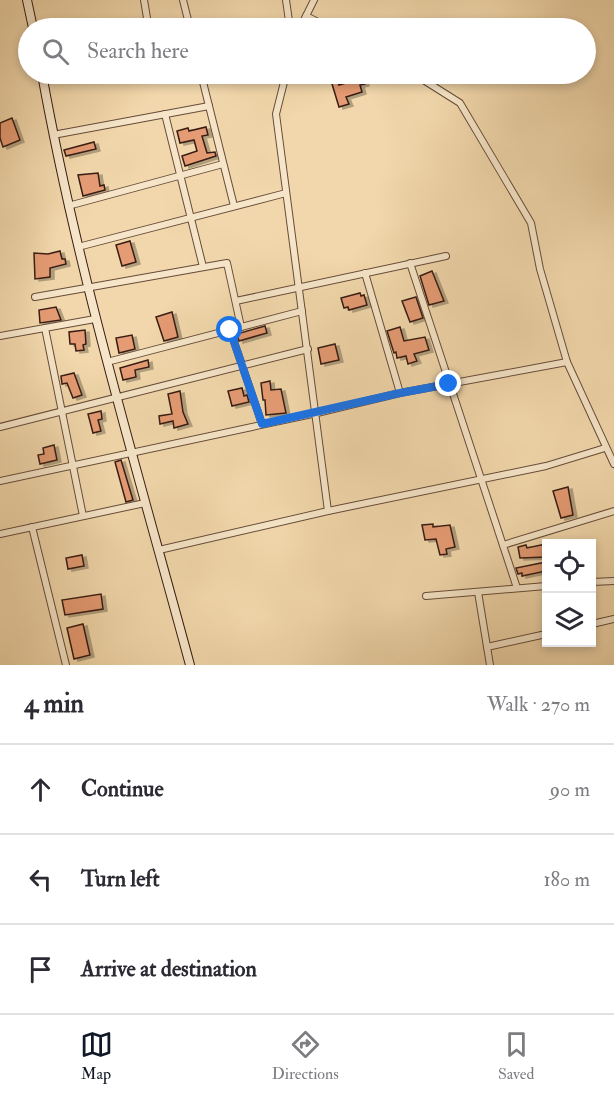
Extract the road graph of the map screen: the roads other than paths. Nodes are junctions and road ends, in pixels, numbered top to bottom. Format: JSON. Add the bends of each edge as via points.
{"nodes":[{"id":1,"x":27,"y":0,"type":"edge"},
{"id":2,"x":144,"y":0,"type":"edge"},
{"id":3,"x":183,"y":0,"type":"edge"},
{"id":4,"x":286,"y":0,"type":"edge"},
{"id":5,"x":314,"y":0,"type":"edge"},
{"id":6,"x":306,"y":16,"type":"joint"},
{"id":7,"x":31,"y":18,"type":"edge"},
{"id":8,"x":147,"y":18,"type":"edge"},
{"id":9,"x":188,"y":18,"type":"edge"},
{"id":10,"x":289,"y":18,"type":"edge"},
{"id":11,"x":310,"y":18,"type":"edge"},
{"id":12,"x":44,"y":84,"type":"edge"},
{"id":13,"x":204,"y":84,"type":"edge"},
{"id":14,"x":284,"y":84,"type":"edge"},
{"id":15,"x":430,"y":84,"type":"edge"},
{"id":16,"x":209,"y":106,"type":"junction"},
{"id":17,"x":165,"y":114,"type":"junction"},
{"id":18,"x":53,"y":135,"type":"junction"},
{"id":19,"x":223,"y":165,"type":"junction"},
{"id":20,"x":181,"y":175,"type":"junction"},
{"id":21,"x":286,"y":193,"type":"junction"},
{"id":22,"x":68,"y":206,"type":"junction"},
{"id":23,"x":234,"y":206,"type":"junction"},
{"id":24,"x":192,"y":217,"type":"junction"},
{"id":25,"x":78,"y":247,"type":"junction"},
{"id":26,"x":446,"y":256,"type":"dead end"},
{"id":27,"x":410,"y":263,"type":"junction"},
{"id":28,"x":203,"y":267,"type":"junction"},
{"id":29,"x":365,"y":273,"type":"junction"},
{"id":30,"x":87,"y":287,"type":"junction"},
{"id":31,"x":298,"y":287,"type":"junction"},
{"id":32,"x":36,"y":297,"type":"dead end"},
{"id":33,"x":236,"y":301,"type":"junction"},
{"id":34,"x":302,"y":310,"type":"junction"},
{"id":35,"x":95,"y":319,"type":"junction"},
{"id":36,"x":242,"y":327,"type":"junction"},
{"id":37,"x":45,"y":328,"type":"junction"},
{"id":38,"x":230,"y":330,"type":"junction"},
{"id":39,"x":0,"y":336,"type":"edge"},
{"id":40,"x":308,"y":349,"type":"junction"},
{"id":41,"x":106,"y":362,"type":"junction"},
{"id":42,"x":567,"y":362,"type":"junction"},
{"id":43,"x":242,"y":365,"type":"junction"},
{"id":44,"x":449,"y":384,"type":"junction"},
{"id":45,"x":400,"y":393,"type":"junction"},
{"id":46,"x":116,"y":398,"type":"junction"},
{"id":47,"x":62,"y":411,"type":"junction"},
{"id":48,"x":317,"y":413,"type":"junction"},
{"id":49,"x":262,"y":424,"type":"junction"},
{"id":50,"x":0,"y":427,"type":"edge"},
{"id":51,"x":605,"y":448,"type":"junction"},
{"id":52,"x":130,"y":452,"type":"junction"},
{"id":53,"x":614,"y":464,"type":"edge"},
{"id":54,"x":73,"y":465,"type":"junction"},
{"id":55,"x":481,"y":480,"type":"junction"},
{"id":56,"x":0,"y":481,"type":"edge"},
{"id":57,"x":145,"y":503,"type":"junction"},
{"id":58,"x":328,"y":511,"type":"junction"},
{"id":59,"x":614,"y":511,"type":"edge"},
{"id":60,"x":83,"y":516,"type":"junction"},
{"id":61,"x":32,"y":527,"type":"junction"},
{"id":62,"x":0,"y":534,"type":"edge"},
{"id":63,"x":502,"y":545,"type":"junction"},
{"id":64,"x":159,"y":550,"type":"junction"},
{"id":65,"x":614,"y":581,"type":"edge"},
{"id":66,"x":596,"y":582,"type":"edge"},
{"id":67,"x":542,"y":586,"type":"edge"},
{"id":68,"x":517,"y":588,"type":"junction"},
{"id":69,"x":478,"y":592,"type":"junction"},
{"id":70,"x":426,"y":596,"type":"dead end"},
{"id":71,"x":614,"y":619,"type":"edge"},
{"id":72,"x":596,"y":623,"type":"edge"},
{"id":73,"x":542,"y":635,"type":"edge"},
{"id":74,"x":487,"y":647,"type":"junction"},
{"id":75,"x":66,"y":665,"type":"edge"},
{"id":76,"x":190,"y":665,"type":"edge"},
{"id":77,"x":490,"y":665,"type":"edge"}],
"edges":[{"from":1,"to":7,"type":"main road"},
{"from":2,"to":8,"type":"street"},
{"from":3,"to":9,"type":"street"},
{"from":4,"to":10,"type":"street"},
{"from":5,"to":6,"type":"street"},
{"from":6,"to":11,"type":"street"},
{"from":12,"to":18,"type":"main road"},
{"from":13,"to":16,"type":"street"},
{"from":14,"to":21,"type":"street","via":[[276,114]]},
{"from":15,"to":42,"type":"street","via":[[460,103],[531,223]]},
{"from":16,"to":17,"type":"street"},
{"from":16,"to":19,"type":"street"},
{"from":17,"to":18,"type":"street"},
{"from":17,"to":20,"type":"street"},
{"from":18,"to":22,"type":"main road"},
{"from":19,"to":20,"type":"street"},
{"from":19,"to":23,"type":"street"},
{"from":20,"to":22,"type":"street"},
{"from":20,"to":24,"type":"street"},
{"from":21,"to":23,"type":"street"},
{"from":21,"to":31,"type":"street"},
{"from":22,"to":25,"type":"main road"},
{"from":23,"to":24,"type":"street"},
{"from":24,"to":25,"type":"street"},
{"from":24,"to":28,"type":"street"},
{"from":25,"to":30,"type":"main road"},
{"from":26,"to":27,"type":"street"},
{"from":27,"to":29,"type":"street"},
{"from":27,"to":44,"type":"street"},
{"from":28,"to":30,"type":"street"},
{"from":28,"to":33,"type":"street","via":[[227,263]]},
{"from":29,"to":31,"type":"street"},
{"from":29,"to":45,"type":"street"},
{"from":30,"to":32,"type":"street"},
{"from":30,"to":35,"type":"main road"},
{"from":31,"to":33,"type":"street"},
{"from":31,"to":34,"type":"street"},
{"from":33,"to":36,"type":"street"},
{"from":34,"to":36,"type":"street"},
{"from":34,"to":40,"type":"street"},
{"from":35,"to":37,"type":"street"},
{"from":35,"to":41,"type":"main road"},
{"from":36,"to":38,"type":"street"},
{"from":37,"to":39,"type":"street"},
{"from":37,"to":47,"type":"street"},
{"from":38,"to":41,"type":"street"},
{"from":38,"to":43,"type":"street"},
{"from":40,"to":43,"type":"street"},
{"from":40,"to":48,"type":"street"},
{"from":41,"to":46,"type":"main road"},
{"from":42,"to":44,"type":"street"},
{"from":42,"to":51,"type":"street"},
{"from":43,"to":46,"type":"street"},
{"from":43,"to":49,"type":"street"},
{"from":44,"to":45,"type":"street"},
{"from":44,"to":55,"type":"street"},
{"from":45,"to":48,"type":"street"},
{"from":46,"to":47,"type":"street"},
{"from":46,"to":52,"type":"main road"},
{"from":47,"to":50,"type":"street"},
{"from":47,"to":54,"type":"street"},
{"from":48,"to":49,"type":"street"},
{"from":48,"to":58,"type":"street"},
{"from":49,"to":52,"type":"street"},
{"from":51,"to":53,"type":"street"},
{"from":51,"to":55,"type":"street"},
{"from":52,"to":54,"type":"street"},
{"from":52,"to":57,"type":"main road"},
{"from":54,"to":56,"type":"street"},
{"from":54,"to":60,"type":"street"},
{"from":55,"to":58,"type":"street"},
{"from":55,"to":63,"type":"street"},
{"from":57,"to":60,"type":"street"},
{"from":57,"to":64,"type":"main road"},
{"from":58,"to":64,"type":"street"},
{"from":59,"to":63,"type":"street"},
{"from":60,"to":61,"type":"street"},
{"from":61,"to":62,"type":"street"},
{"from":61,"to":75,"type":"street"},
{"from":63,"to":68,"type":"street"},
{"from":64,"to":76,"type":"main road"},
{"from":65,"to":66,"type":"street"},
{"from":67,"to":68,"type":"street"},
{"from":68,"to":69,"type":"street"},
{"from":69,"to":70,"type":"street"},
{"from":69,"to":74,"type":"street"},
{"from":71,"to":72,"type":"street"},
{"from":73,"to":74,"type":"street"},
{"from":74,"to":77,"type":"street"}]}
